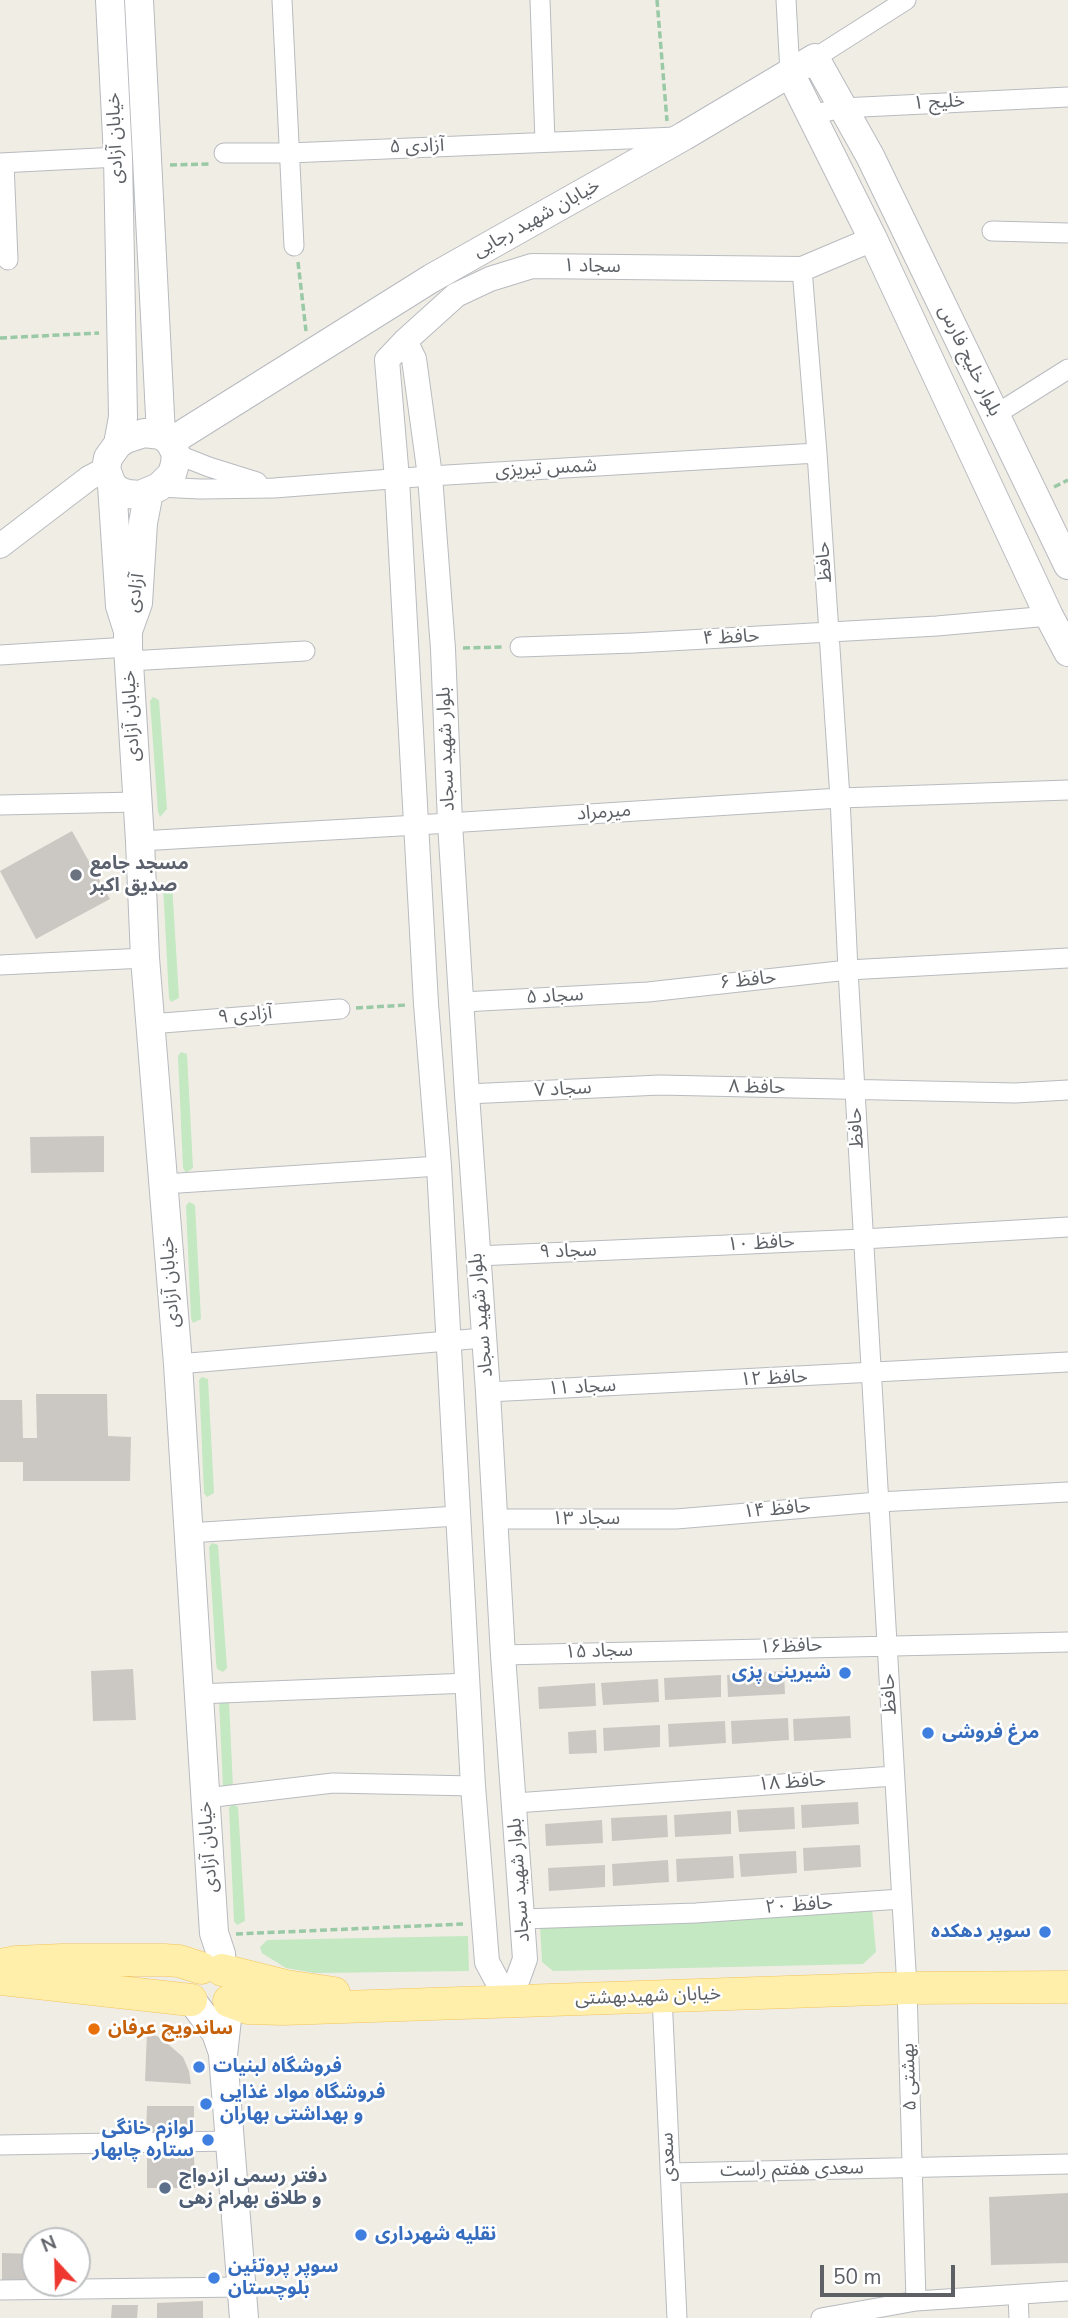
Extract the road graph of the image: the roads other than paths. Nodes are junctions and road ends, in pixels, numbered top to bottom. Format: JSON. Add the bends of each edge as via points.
{"nodes":[{"id":1,"x":110,"y":0,"type":"edge"},
{"id":2,"x":139,"y":0,"type":"edge"},
{"id":3,"x":282,"y":0,"type":"edge"},
{"id":4,"x":540,"y":0,"type":"edge"},
{"id":5,"x":786,"y":0,"type":"edge"},
{"id":6,"x":906,"y":0,"type":"edge"},
{"id":7,"x":815,"y":58,"type":"junction"},
{"id":8,"x":790,"y":73,"type":"junction"},
{"id":9,"x":1068,"y":97,"type":"edge"},
{"id":10,"x":842,"y":107,"type":"junction"},
{"id":11,"x":811,"y":115,"type":"junction"},
{"id":12,"x":676,"y":137,"type":"junction"},
{"id":13,"x":545,"y":142,"type":"junction"},
{"id":14,"x":224,"y":153,"type":"road end"},
{"id":15,"x":289,"y":153,"type":"junction"},
{"id":16,"x":118,"y":158,"type":"junction"},
{"id":17,"x":147,"y":160,"type":"junction"},
{"id":18,"x":2,"y":163,"type":"edge"},
{"id":19,"x":992,"y":232,"type":"dead end"},
{"id":20,"x":1068,"y":233,"type":"edge"},
{"id":21,"x":873,"y":239,"type":"junction"},
{"id":22,"x":294,"y":246,"type":"road end"},
{"id":23,"x":8,"y":260,"type":"dead end"},
{"id":24,"x":802,"y":269,"type":"junction"},
{"id":25,"x":409,"y":350,"type":"junction"},
{"id":26,"x":387,"y":360,"type":"joint"},
{"id":27,"x":1068,"y":369,"type":"edge"},
{"id":28,"x":995,"y":415,"type":"junction"},
{"id":29,"x":118,"y":444,"type":"junction"},
{"id":30,"x":169,"y":444,"type":"junction"},
{"id":31,"x":817,"y":453,"type":"junction"},
{"id":32,"x":430,"y":476,"type":"junction"},
{"id":33,"x":109,"y":477,"type":"junction"},
{"id":34,"x":397,"y":479,"type":"junction"},
{"id":35,"x":274,"y":488,"type":"junction"},
{"id":36,"x":154,"y":490,"type":"junction"},
{"id":37,"x":0,"y":546,"type":"edge"},
{"id":38,"x":1068,"y":565,"type":"edge"},
{"id":39,"x":1049,"y":616,"type":"junction"},
{"id":40,"x":829,"y":632,"type":"junction"},
{"id":41,"x":128,"y":646,"type":"junction"},
{"id":42,"x":520,"y":647,"type":"road end"},
{"id":43,"x":305,"y":651,"type":"dead end"},
{"id":44,"x":1068,"y":652,"type":"edge"},
{"id":45,"x":0,"y":655,"type":"edge"},
{"id":46,"x":1068,"y":790,"type":"edge"},
{"id":47,"x":840,"y":798,"type":"junction"},
{"id":48,"x":136,"y":802,"type":"junction"},
{"id":49,"x":0,"y":806,"type":"edge"},
{"id":50,"x":450,"y":823,"type":"junction"},
{"id":51,"x":417,"y":825,"type":"junction"},
{"id":52,"x":141,"y":841,"type":"junction"},
{"id":53,"x":145,"y":958,"type":"junction"},
{"id":54,"x":1068,"y":958,"type":"edge"},
{"id":55,"x":0,"y":965,"type":"edge"},
{"id":56,"x":848,"y":970,"type":"junction"},
{"id":57,"x":648,"y":992,"type":"joint"},
{"id":58,"x":463,"y":1002,"type":"junction"},
{"id":59,"x":340,"y":1009,"type":"road end"},
{"id":60,"x":150,"y":1024,"type":"junction"},
{"id":61,"x":660,"y":1086,"type":"joint"},
{"id":62,"x":855,"y":1090,"type":"junction"},
{"id":63,"x":1068,"y":1090,"type":"edge"},
{"id":64,"x":467,"y":1094,"type":"junction"},
{"id":65,"x":439,"y":1166,"type":"junction"},
{"id":66,"x":164,"y":1184,"type":"junction"},
{"id":67,"x":1068,"y":1227,"type":"edge"},
{"id":68,"x":863,"y":1239,"type":"junction"},
{"id":69,"x":659,"y":1248,"type":"joint"},
{"id":70,"x":477,"y":1256,"type":"junction"},
{"id":71,"x":483,"y":1338,"type":"junction"},
{"id":72,"x":448,"y":1340,"type":"junction"},
{"id":73,"x":1068,"y":1362,"type":"edge"},
{"id":74,"x":178,"y":1364,"type":"junction"},
{"id":75,"x":871,"y":1374,"type":"junction"},
{"id":76,"x":677,"y":1384,"type":"joint"},
{"id":77,"x":488,"y":1392,"type":"junction"},
{"id":78,"x":1068,"y":1492,"type":"edge"},
{"id":79,"x":878,"y":1502,"type":"junction"},
{"id":80,"x":457,"y":1516,"type":"junction"},
{"id":81,"x":495,"y":1519,"type":"junction"},
{"id":82,"x":676,"y":1519,"type":"joint"},
{"id":83,"x":188,"y":1533,"type":"junction"},
{"id":84,"x":1064,"y":1642,"type":"edge"},
{"id":85,"x":887,"y":1645,"type":"junction"},
{"id":86,"x":695,"y":1650,"type":"joint"},
{"id":87,"x":503,"y":1655,"type":"junction"},
{"id":88,"x":469,"y":1683,"type":"junction"},
{"id":89,"x":197,"y":1693,"type":"junction"},
{"id":90,"x":894,"y":1776,"type":"junction"},
{"id":91,"x":473,"y":1786,"type":"junction"},
{"id":92,"x":206,"y":1798,"type":"junction"},
{"id":93,"x":514,"y":1803,"type":"junction"},
{"id":94,"x":901,"y":1899,"type":"junction"},
{"id":95,"x":523,"y":1919,"type":"junction"},
{"id":96,"x":0,"y":1965,"type":"edge"},
{"id":97,"x":212,"y":1969,"type":"junction"},
{"id":98,"x":0,"y":1979,"type":"edge"},
{"id":99,"x":1068,"y":1987,"type":"edge"},
{"id":100,"x":907,"y":1988,"type":"junction"},
{"id":101,"x":662,"y":1996,"type":"junction"},
{"id":102,"x":229,"y":2001,"type":"junction"},
{"id":103,"x":193,"y":2003,"type":"junction"},
{"id":104,"x":509,"y":2003,"type":"junction"},
{"id":105,"x":422,"y":2004,"type":"junction"},
{"id":106,"x":223,"y":2055,"type":"junction"},
{"id":107,"x":230,"y":2141,"type":"junction"},
{"id":108,"x":0,"y":2145,"type":"edge"},
{"id":109,"x":1068,"y":2164,"type":"edge"},
{"id":110,"x":913,"y":2166,"type":"junction"},
{"id":111,"x":670,"y":2173,"type":"junction"},
{"id":112,"x":242,"y":2287,"type":"junction"},
{"id":113,"x":0,"y":2290,"type":"edge"},
{"id":114,"x":1068,"y":2291,"type":"edge"},
{"id":115,"x":1018,"y":2295,"type":"junction"},
{"id":116,"x":907,"y":2308,"type":"edge"},
{"id":117,"x":244,"y":2318,"type":"edge"},
{"id":118,"x":677,"y":2318,"type":"edge"},
{"id":119,"x":821,"y":2318,"type":"edge"},
{"id":120,"x":1019,"y":2318,"type":"edge"}],
"edges":[{"from":1,"to":16,"type":"main road","name":"خیابان آزادی"},
{"from":2,"to":17,"type":"main road","name":"خیابان آزادی"},
{"from":3,"to":15,"type":"street"},
{"from":4,"to":13,"type":"street"},
{"from":5,"to":8,"type":"street"},
{"from":6,"to":7,"type":"street","name":"خیابان شهید رجایی"},
{"from":7,"to":8,"type":"main road","name":"خیابان شهید رجایی"},
{"from":7,"to":10,"type":"main road","name":"بلوار خلیج فارس"},
{"from":8,"to":11,"type":"main road"},
{"from":8,"to":12,"type":"main road","name":"خیابان شهید رجایی"},
{"from":9,"to":10,"type":"street","name":"خلیج ۱"},
{"from":10,"to":11,"type":"street","name":"خلیج ۱"},
{"from":10,"to":28,"type":"main road","name":"بلوار خلیج فارس"},
{"from":11,"to":21,"type":"main road"},
{"from":12,"to":13,"type":"street","name":"آزادی ۵"},
{"from":12,"to":30,"type":"main road","name":"خیابان شهید رجایی","via":[[432,278]]},
{"from":13,"to":15,"type":"street","name":"آزادی ۵"},
{"from":14,"to":15,"type":"street","name":"آزادی ۵"},
{"from":15,"to":22,"type":"street"},
{"from":16,"to":17,"type":"main road"},
{"from":16,"to":18,"type":"street"},
{"from":16,"to":29,"type":"main road","name":"خیابان آزادی","via":[[123,416]]},
{"from":17,"to":30,"type":"main road","name":"خیابان آزادی"},
{"from":18,"to":23,"type":"street"},
{"from":19,"to":20,"type":"street"},
{"from":21,"to":24,"type":"street"},
{"from":21,"to":39,"type":"main road"},
{"from":24,"to":25,"type":"street","name":"سجاد ۱","via":[[532,266],[456,295]]},
{"from":24,"to":31,"type":"street","name":"حافظ"},
{"from":25,"to":26,"type":"street","name":"سجاد ۱"},
{"from":25,"to":32,"type":"street","name":"بلوار شهید سجاد"},
{"from":26,"to":34,"type":"street","name":"بلوار شهید سجاد"},
{"from":27,"to":28,"type":"street"},
{"from":28,"to":38,"type":"main road","name":"بلوار خلیج فارس"},
{"from":29,"to":30,"type":"main road","via":[[144,433]]},
{"from":29,"to":33,"type":"main road","via":[[108,458]]},
{"from":30,"to":35,"type":"street","via":[[209,467]]},
{"from":30,"to":36,"type":"main road","via":[[172,474]]},
{"from":31,"to":32,"type":"street","name":"شمس تبریزی"},
{"from":31,"to":40,"type":"street","name":"حافظ"},
{"from":32,"to":34,"type":"street","name":"شمس تبریزی"},
{"from":32,"to":50,"type":"street","name":"بلوار شهید سجاد"},
{"from":33,"to":36,"type":"main road","via":[[119,491],[128,494]]},
{"from":33,"to":37,"type":"street","via":[[89,478]]},
{"from":33,"to":41,"type":"main road","name":"آزادی"},
{"from":34,"to":35,"type":"street","name":"شمس تبریزی"},
{"from":34,"to":51,"type":"street","name":"بلوار شهید سجاد"},
{"from":35,"to":36,"type":"street","name":"شمس تبریزی"},
{"from":36,"to":41,"type":"main road","name":"آزادی","via":[[143,523],[138,603]]},
{"from":39,"to":40,"type":"street","name":"حافظ ۴"},
{"from":39,"to":44,"type":"main road"},
{"from":40,"to":42,"type":"street","name":"حافظ ۴"},
{"from":40,"to":47,"type":"street","name":"حافظ"},
{"from":41,"to":43,"type":"street"},
{"from":41,"to":45,"type":"street"},
{"from":41,"to":48,"type":"main road","name":"خیابان آزادی"},
{"from":46,"to":47,"type":"street","name":"میرمراد"},
{"from":47,"to":50,"type":"street","name":"میرمراد"},
{"from":47,"to":56,"type":"street","name":"حافظ"},
{"from":48,"to":49,"type":"street"},
{"from":48,"to":52,"type":"main road","name":"خیابان آزادی"},
{"from":50,"to":51,"type":"street","name":"میرمراد"},
{"from":50,"to":58,"type":"street","name":"بلوار شهید سجاد"},
{"from":51,"to":52,"type":"street","name":"میرمراد"},
{"from":51,"to":65,"type":"street","name":"بلوار شهید سجاد"},
{"from":52,"to":53,"type":"main road","name":"خیابان آزادی"},
{"from":53,"to":55,"type":"street"},
{"from":53,"to":60,"type":"main road","name":"خیابان آزادی"},
{"from":54,"to":56,"type":"street","name":"حافظ ۶"},
{"from":56,"to":57,"type":"street","name":"حافظ ۶"},
{"from":56,"to":62,"type":"street","name":"حافظ"},
{"from":57,"to":58,"type":"street","name":"سجاد ۵"},
{"from":58,"to":64,"type":"street","name":"بلوار شهید سجاد"},
{"from":59,"to":60,"type":"street","name":"آزادی ۹"},
{"from":60,"to":66,"type":"main road","name":"خیابان آزادی"},
{"from":61,"to":62,"type":"street","name":"حافظ ۸"},
{"from":61,"to":64,"type":"street","name":"سجاد ۷"},
{"from":62,"to":63,"type":"street","name":"حافظ ۸"},
{"from":62,"to":68,"type":"street","name":"حافظ"},
{"from":64,"to":70,"type":"street","name":"بلوار شهید سجاد"},
{"from":65,"to":66,"type":"street"},
{"from":65,"to":72,"type":"street","name":"بلوار شهید سجاد"},
{"from":66,"to":74,"type":"main road","name":"خیابان آزادی"},
{"from":67,"to":68,"type":"street","name":"حافظ ۱۰"},
{"from":68,"to":69,"type":"street","name":"حافظ ۱۰"},
{"from":68,"to":75,"type":"street","name":"حافظ"},
{"from":69,"to":70,"type":"street","name":"سجاد ۹"},
{"from":70,"to":71,"type":"street","name":"بلوار شهید سجاد"},
{"from":71,"to":72,"type":"street"},
{"from":71,"to":77,"type":"street","name":"بلوار شهید سجاد"},
{"from":72,"to":74,"type":"street"},
{"from":72,"to":80,"type":"street","name":"بلوار شهید سجاد"},
{"from":73,"to":75,"type":"street","name":"حافظ ۱۲"},
{"from":74,"to":83,"type":"main road","name":"خیابان آزادی"},
{"from":75,"to":76,"type":"street","name":"حافظ ۱۲"},
{"from":75,"to":79,"type":"street","name":"حافظ"},
{"from":76,"to":77,"type":"street","name":"سجاد ۱۱"},
{"from":77,"to":81,"type":"street","name":"بلوار شهید سجاد"},
{"from":78,"to":79,"type":"street","name":"حافظ ۱۴"},
{"from":79,"to":82,"type":"street","name":"حافظ ۱۴"},
{"from":79,"to":85,"type":"street","name":"حافظ"},
{"from":80,"to":83,"type":"street"},
{"from":80,"to":88,"type":"street","name":"بلوار شهید سجاد"},
{"from":81,"to":82,"type":"street","name":"سجاد ۱۳"},
{"from":81,"to":87,"type":"street","name":"بلوار شهید سجاد"},
{"from":83,"to":89,"type":"main road","name":"خیابان آزادی"},
{"from":84,"to":85,"type":"street","name":"حافظ۱۶"},
{"from":85,"to":86,"type":"street","name":"حافظ۱۶"},
{"from":85,"to":90,"type":"street","name":"حافظ"},
{"from":86,"to":87,"type":"street","name":"سجاد ۱۵"},
{"from":87,"to":93,"type":"street","name":"بلوار شهید سجاد"},
{"from":88,"to":89,"type":"street"},
{"from":88,"to":91,"type":"street","name":"بلوار شهید سجاد"},
{"from":89,"to":92,"type":"main road","name":"خیابان آزادی"},
{"from":90,"to":93,"type":"street","name":"حافظ ۱۸"},
{"from":90,"to":94,"type":"street","name":"حافظ"},
{"from":91,"to":92,"type":"street","via":[[333,1783]]},
{"from":91,"to":104,"type":"street","name":"بلوار شهید سجاد","via":[[487,1962]]},
{"from":92,"to":97,"type":"main road","name":"خیابان آزادی","via":[[214,1933],[221,1954]]},
{"from":93,"to":95,"type":"street","name":"بلوار شهید سجاد"},
{"from":94,"to":95,"type":"street","name":"حافظ ۲۰"},
{"from":94,"to":100,"type":"street","name":"حافظ"},
{"from":95,"to":104,"type":"street","name":"بلوار شهید سجاد","via":[[525,1959]]},
{"from":96,"to":97,"type":"main road","via":[[164,1960]]},
{"from":97,"to":102,"type":"main road","via":[[228,1974],[233,1987]]},
{"from":97,"to":103,"type":"main road","via":[[195,1972],[188,1986]]},
{"from":97,"to":105,"type":"main road","via":[[286,1986]]},
{"from":98,"to":103,"type":"main road"},
{"from":99,"to":100,"type":"main road","name":"خیابان شهیدبهشتی"},
{"from":100,"to":101,"type":"main road","name":"خیابان شهیدبهشتی"},
{"from":100,"to":110,"type":"street","name":"بهشتی ۵"},
{"from":101,"to":104,"type":"main road","name":"خیابان شهیدبهشتی"},
{"from":101,"to":111,"type":"street","name":"سعدی"},
{"from":102,"to":103,"type":"main road","via":[[210,2011]]},
{"from":102,"to":105,"type":"main road","name":"خیابان شهیدبهشتی","via":[[262,2009]]},
{"from":102,"to":106,"type":"main road"},
{"from":103,"to":106,"type":"main road","via":[[216,2033]]},
{"from":104,"to":105,"type":"main road","name":"خیابان شهیدبهشتی"},
{"from":106,"to":107,"type":"main road"},
{"from":107,"to":108,"type":"street"},
{"from":107,"to":112,"type":"main road"},
{"from":109,"to":110,"type":"street","name":"سعدی هفتم راست"},
{"from":110,"to":111,"type":"street","name":"سعدی هفتم راست"},
{"from":110,"to":116,"type":"street","name":"بهشتی ۵"},
{"from":111,"to":118,"type":"street","name":"سعدی"},
{"from":112,"to":113,"type":"street"},
{"from":112,"to":117,"type":"main road"},
{"from":114,"to":115,"type":"street"},
{"from":115,"to":116,"type":"street"},
{"from":115,"to":120,"type":"street"},
{"from":116,"to":119,"type":"street"}]}
